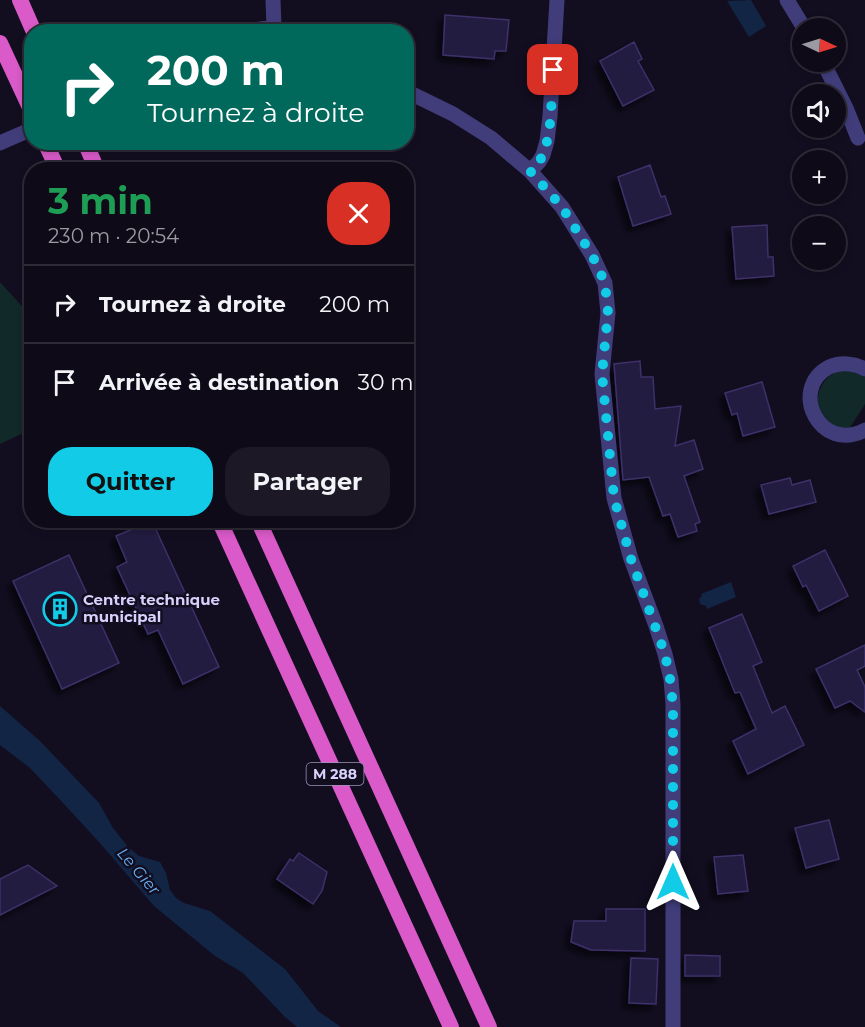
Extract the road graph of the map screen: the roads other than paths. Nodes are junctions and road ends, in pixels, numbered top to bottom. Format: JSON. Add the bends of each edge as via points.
{"nodes":[{"id":1,"x":20,"y":0,"type":"edge"},
{"id":2,"x":273,"y":0,"type":"edge"},
{"id":3,"x":557,"y":0,"type":"edge"},
{"id":4,"x":787,"y":0,"type":"edge"},
{"id":5,"x":798,"y":18,"type":"edge"},
{"id":6,"x":30,"y":24,"type":"edge"},
{"id":7,"x":274,"y":24,"type":"edge"},
{"id":8,"x":0,"y":43,"type":"edge"},
{"id":9,"x":828,"y":72,"type":"edge"},
{"id":10,"x":24,"y":95,"type":"edge"},
{"id":11,"x":414,"y":95,"type":"edge"},
{"id":12,"x":24,"y":132,"type":"edge"},
{"id":13,"x":858,"y":138,"type":"dead end"},
{"id":14,"x":0,"y":143,"type":"edge"},
{"id":15,"x":530,"y":171,"type":"junction"},
{"id":16,"x":865,"y":369,"type":"edge"},
{"id":17,"x":865,"y":430,"type":"edge"},
{"id":18,"x":223,"y":528,"type":"edge"},
{"id":19,"x":262,"y":528,"type":"edge"},
{"id":20,"x":451,"y":1027,"type":"edge"},
{"id":21,"x":489,"y":1027,"type":"edge"},
{"id":22,"x":673,"y":1027,"type":"edge"}],
"edges":[{"from":1,"to":6,"type":"highway"},
{"from":2,"to":7,"type":"street"},
{"from":3,"to":15,"type":"street","via":[[547,141],[543,155]]},
{"from":4,"to":5,"type":"street"},
{"from":8,"to":10,"type":"highway"},
{"from":9,"to":13,"type":"street"},
{"from":11,"to":15,"type":"street","via":[[491,138]]},
{"from":12,"to":14,"type":"street"},
{"from":15,"to":22,"type":"street","via":[[562,207],[605,283],[608,313],[602,374],[614,498],[665,654],[672,696]]},
{"from":16,"to":17,"type":"street","via":[[850,364],[826,369],[811,388],[810,399],[812,412],[827,431],[848,436]]},
{"from":18,"to":20,"type":"highway","number":"M 288"},
{"from":19,"to":21,"type":"highway","number":"M 288"}]}
